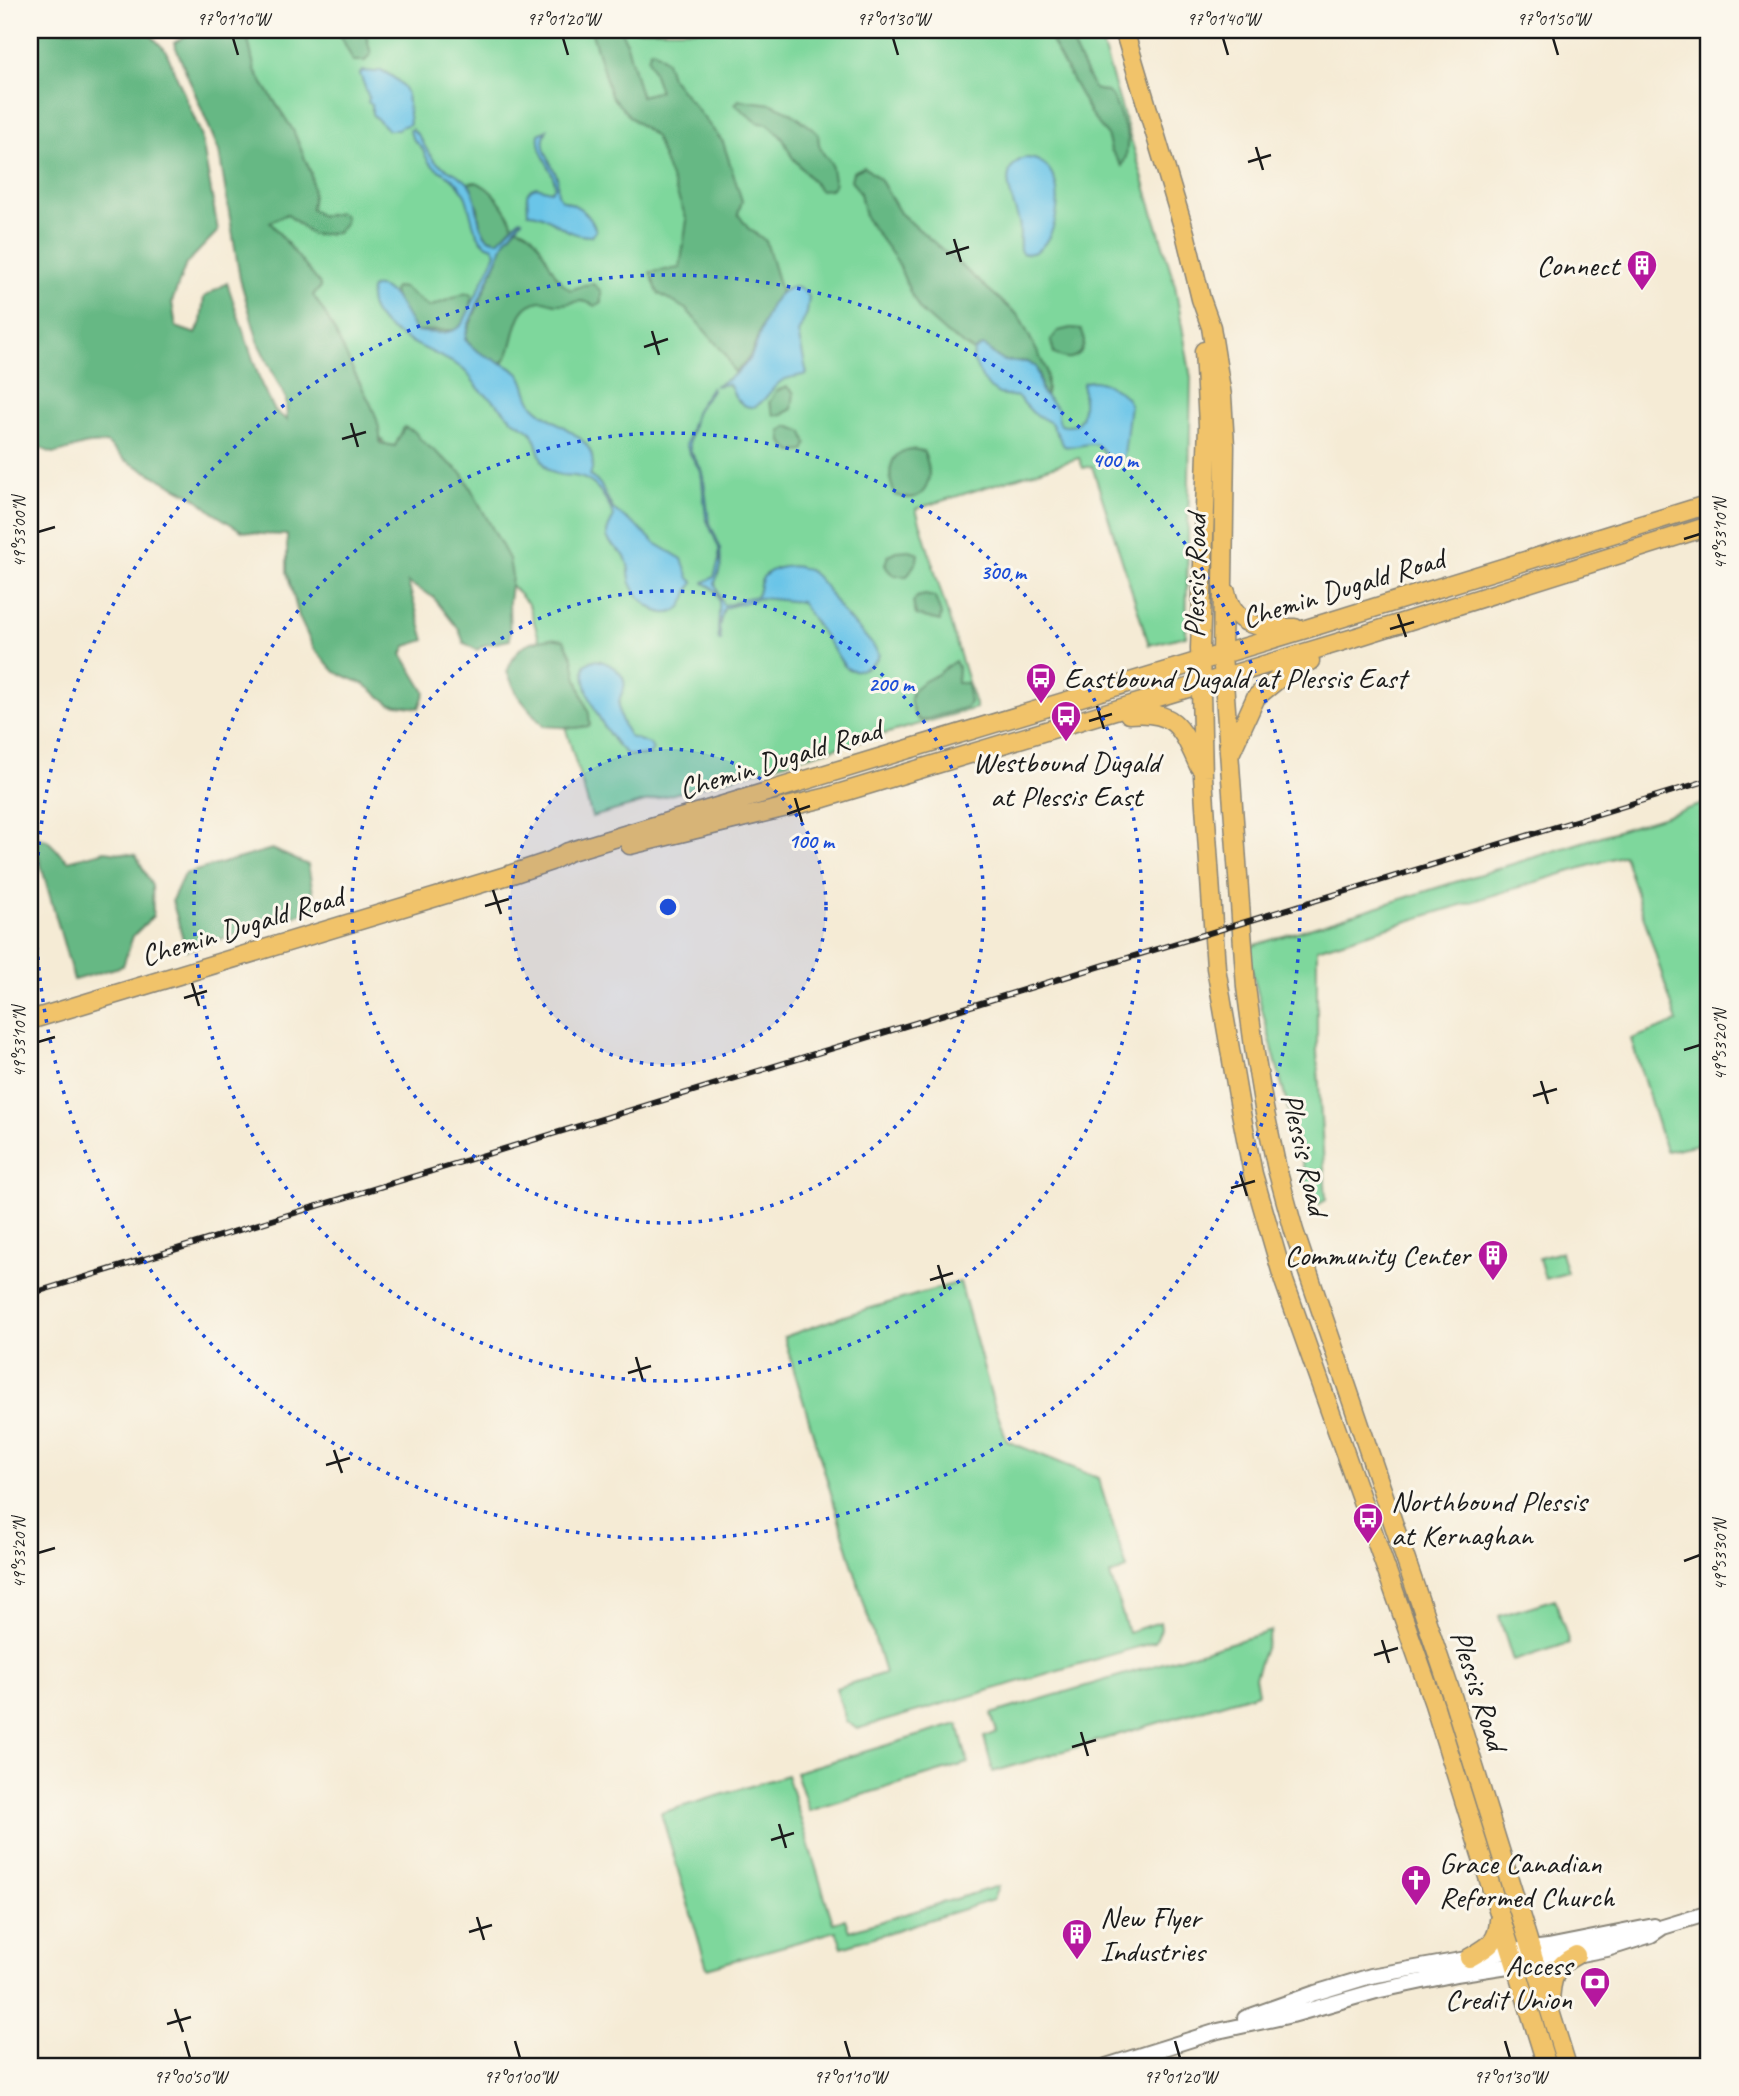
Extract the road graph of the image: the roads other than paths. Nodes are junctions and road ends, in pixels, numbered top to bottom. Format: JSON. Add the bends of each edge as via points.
{"nodes":[{"id":1,"x":1124,"y":30,"type":"edge"},
{"id":2,"x":1201,"y":299,"type":"junction"},
{"id":3,"x":1709,"y":504,"type":"edge"},
{"id":4,"x":1709,"y":526,"type":"edge"},
{"id":5,"x":1223,"y":574,"type":"junction"},
{"id":6,"x":1309,"y":628,"type":"junction"},
{"id":7,"x":1360,"y":636,"type":"junction"},
{"id":8,"x":1222,"y":654,"type":"junction"},
{"id":9,"x":1200,"y":661,"type":"junction"},
{"id":10,"x":1224,"y":676,"type":"junction"},
{"id":11,"x":1200,"y":684,"type":"junction"},
{"id":12,"x":1016,"y":716,"type":"junction"},
{"id":13,"x":1094,"y":716,"type":"junction"},
{"id":14,"x":1021,"y":738,"type":"junction"},
{"id":15,"x":1230,"y":755,"type":"junction"},
{"id":16,"x":1203,"y":776,"type":"junction"},
{"id":17,"x":807,"y":781,"type":"junction"},
{"id":18,"x":824,"y":798,"type":"junction"},
{"id":19,"x":551,"y":861,"type":"junction"},
{"id":20,"x":30,"y":1020,"type":"edge"},
{"id":21,"x":1500,"y":1913,"type":"junction"},
{"id":22,"x":1709,"y":1913,"type":"edge"},
{"id":23,"x":1663,"y":1927,"type":"junction"},
{"id":24,"x":1576,"y":1955,"type":"junction"},
{"id":25,"x":1523,"y":1957,"type":"junction"},
{"id":26,"x":1469,"y":1958,"type":"junction"},
{"id":27,"x":1550,"y":2014,"type":"junction"},
{"id":28,"x":1218,"y":2031,"type":"junction"},
{"id":29,"x":1106,"y":2066,"type":"edge"},
{"id":30,"x":1547,"y":2066,"type":"edge"},
{"id":31,"x":1567,"y":2066,"type":"edge"}],
"edges":[{"from":1,"to":2,"type":"main road","name":"Plessis Road"},
{"from":2,"to":5,"type":"main road","name":"Plessis Road","via":[[1211,327],[1222,396]]},
{"from":2,"to":9,"type":"main road","name":"Plessis Road","via":[[1208,425]]},
{"from":3,"to":6,"type":"main road","name":"Chemin Dugald Road"},
{"from":4,"to":7,"type":"main road","name":"Chemin Dugald Road"},
{"from":5,"to":6,"type":"main road","via":[[1227,599],[1238,617],[1254,625]]},
{"from":5,"to":8,"type":"main road","name":"Plessis Road"},
{"from":6,"to":8,"type":"main road","name":"Chemin Dugald Road"},
{"from":7,"to":10,"type":"main road","name":"Chemin Dugald Road"},
{"from":7,"to":15,"type":"main road","via":[[1292,668],[1256,697]]},
{"from":8,"to":9,"type":"main road","name":"Chemin Dugald Road"},
{"from":8,"to":10,"type":"main road","name":"Plessis Road"},
{"from":9,"to":11,"type":"main road","name":"Plessis Road"},
{"from":9,"to":12,"type":"main road","name":"Chemin Dugald Road"},
{"from":10,"to":11,"type":"main road","name":"Chemin Dugald Road"},
{"from":10,"to":15,"type":"main road","name":"Plessis Road"},
{"from":11,"to":13,"type":"main road","name":"Chemin Dugald Road"},
{"from":11,"to":16,"type":"main road","name":"Plessis Road"},
{"from":12,"to":14,"type":"main road"},
{"from":12,"to":17,"type":"main road","name":"Chemin Dugald Road"},
{"from":13,"to":14,"type":"main road","name":"Chemin Dugald Road"},
{"from":13,"to":16,"type":"main road","via":[[1161,715],[1184,733]]},
{"from":14,"to":18,"type":"main road","name":"Chemin Dugald Road"},
{"from":15,"to":25,"type":"main road","name":"Plessis Road","via":[[1246,987],[1278,1169],[1294,1231],[1449,1687]]},
{"from":16,"to":21,"type":"main road","name":"Plessis Road","via":[[1216,968],[1253,1174],[1284,1281],[1433,1704]]},
{"from":17,"to":18,"type":"main road"},
{"from":17,"to":19,"type":"main road","name":"Chemin Dugald Road","via":[[568,852]]},
{"from":18,"to":19,"type":"main road","name":"Chemin Dugald Road"},
{"from":19,"to":20,"type":"main road","name":"Chemin Dugald Road"},
{"from":21,"to":25,"type":"main road","name":"Plessis Road"},
{"from":21,"to":26,"type":"main road","via":[[1493,1942]]},
{"from":22,"to":23,"type":"street"},
{"from":23,"to":24,"type":"street","via":[[1617,1946]]},
{"from":23,"to":25,"type":"street","via":[[1548,1947]]},
{"from":24,"to":25,"type":"street"},
{"from":24,"to":27,"type":"main road","via":[[1555,1973],[1550,1985]]},
{"from":25,"to":26,"type":"street"},
{"from":25,"to":27,"type":"main road","name":"Plessis Road"},
{"from":25,"to":28,"type":"street"},
{"from":25,"to":30,"type":"main road","name":"Plessis Road"},
{"from":26,"to":28,"type":"street","via":[[1336,1986],[1250,2015]]},
{"from":27,"to":31,"type":"main road","name":"Plessis Road"},
{"from":28,"to":29,"type":"street"}]}
